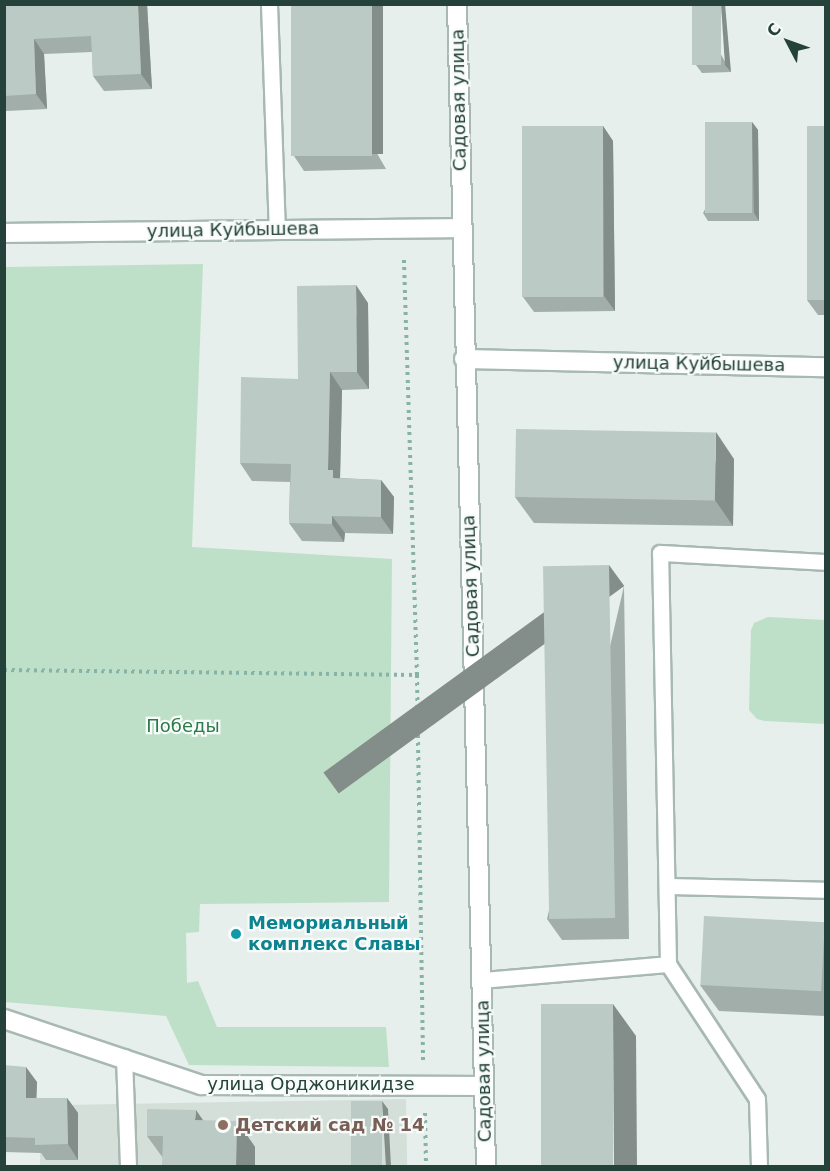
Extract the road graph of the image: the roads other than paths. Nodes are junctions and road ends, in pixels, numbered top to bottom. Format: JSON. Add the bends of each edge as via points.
{"nodes":[{"id":1,"x":269,"y":4,"type":"edge"},
{"id":2,"x":457,"y":4,"type":"edge"},
{"id":3,"x":461,"y":228,"type":"junction"},
{"id":4,"x":277,"y":230,"type":"junction"},
{"id":5,"x":4,"y":233,"type":"edge"},
{"id":6,"x":465,"y":359,"type":"junction"},
{"id":7,"x":825,"y":367,"type":"edge"},
{"id":8,"x":825,"y":562,"type":"edge"},
{"id":9,"x":667,"y":886,"type":"junction"},
{"id":10,"x":825,"y":890,"type":"edge"},
{"id":11,"x":668,"y":964,"type":"junction"},
{"id":12,"x":482,"y":980,"type":"junction"},
{"id":13,"x":4,"y":1019,"type":"edge"},
{"id":14,"x":124,"y":1057,"type":"junction"},
{"id":15,"x":484,"y":1086,"type":"junction"},
{"id":16,"x":128,"y":1167,"type":"edge"},
{"id":17,"x":486,"y":1167,"type":"edge"},
{"id":18,"x":759,"y":1167,"type":"edge"}],
"edges":[{"from":1,"to":4,"type":"lane"},
{"from":2,"to":3,"type":"street","name":"Садовая улица"},
{"from":3,"to":4,"type":"street","name":"улица Куйбышева"},
{"from":3,"to":6,"type":"street","name":"Садовая улица"},
{"from":4,"to":5,"type":"street","name":"улица Куйбышева"},
{"from":6,"to":7,"type":"street","name":"улица Куйбышева"},
{"from":6,"to":12,"type":"street","name":"Садовая улица"},
{"from":8,"to":9,"type":"lane","via":[[660,554]]},
{"from":9,"to":10,"type":"lane"},
{"from":9,"to":11,"type":"lane"},
{"from":11,"to":12,"type":"lane"},
{"from":11,"to":18,"type":"lane","via":[[757,1099]]},
{"from":12,"to":15,"type":"street","name":"Садовая улица"},
{"from":13,"to":14,"type":"street","name":"улица Орджоникидзе"},
{"from":14,"to":15,"type":"street","name":"улица Орджоникидзе","via":[[201,1085]]},
{"from":14,"to":16,"type":"lane"},
{"from":15,"to":17,"type":"street","name":"Садовая улица"}]}
